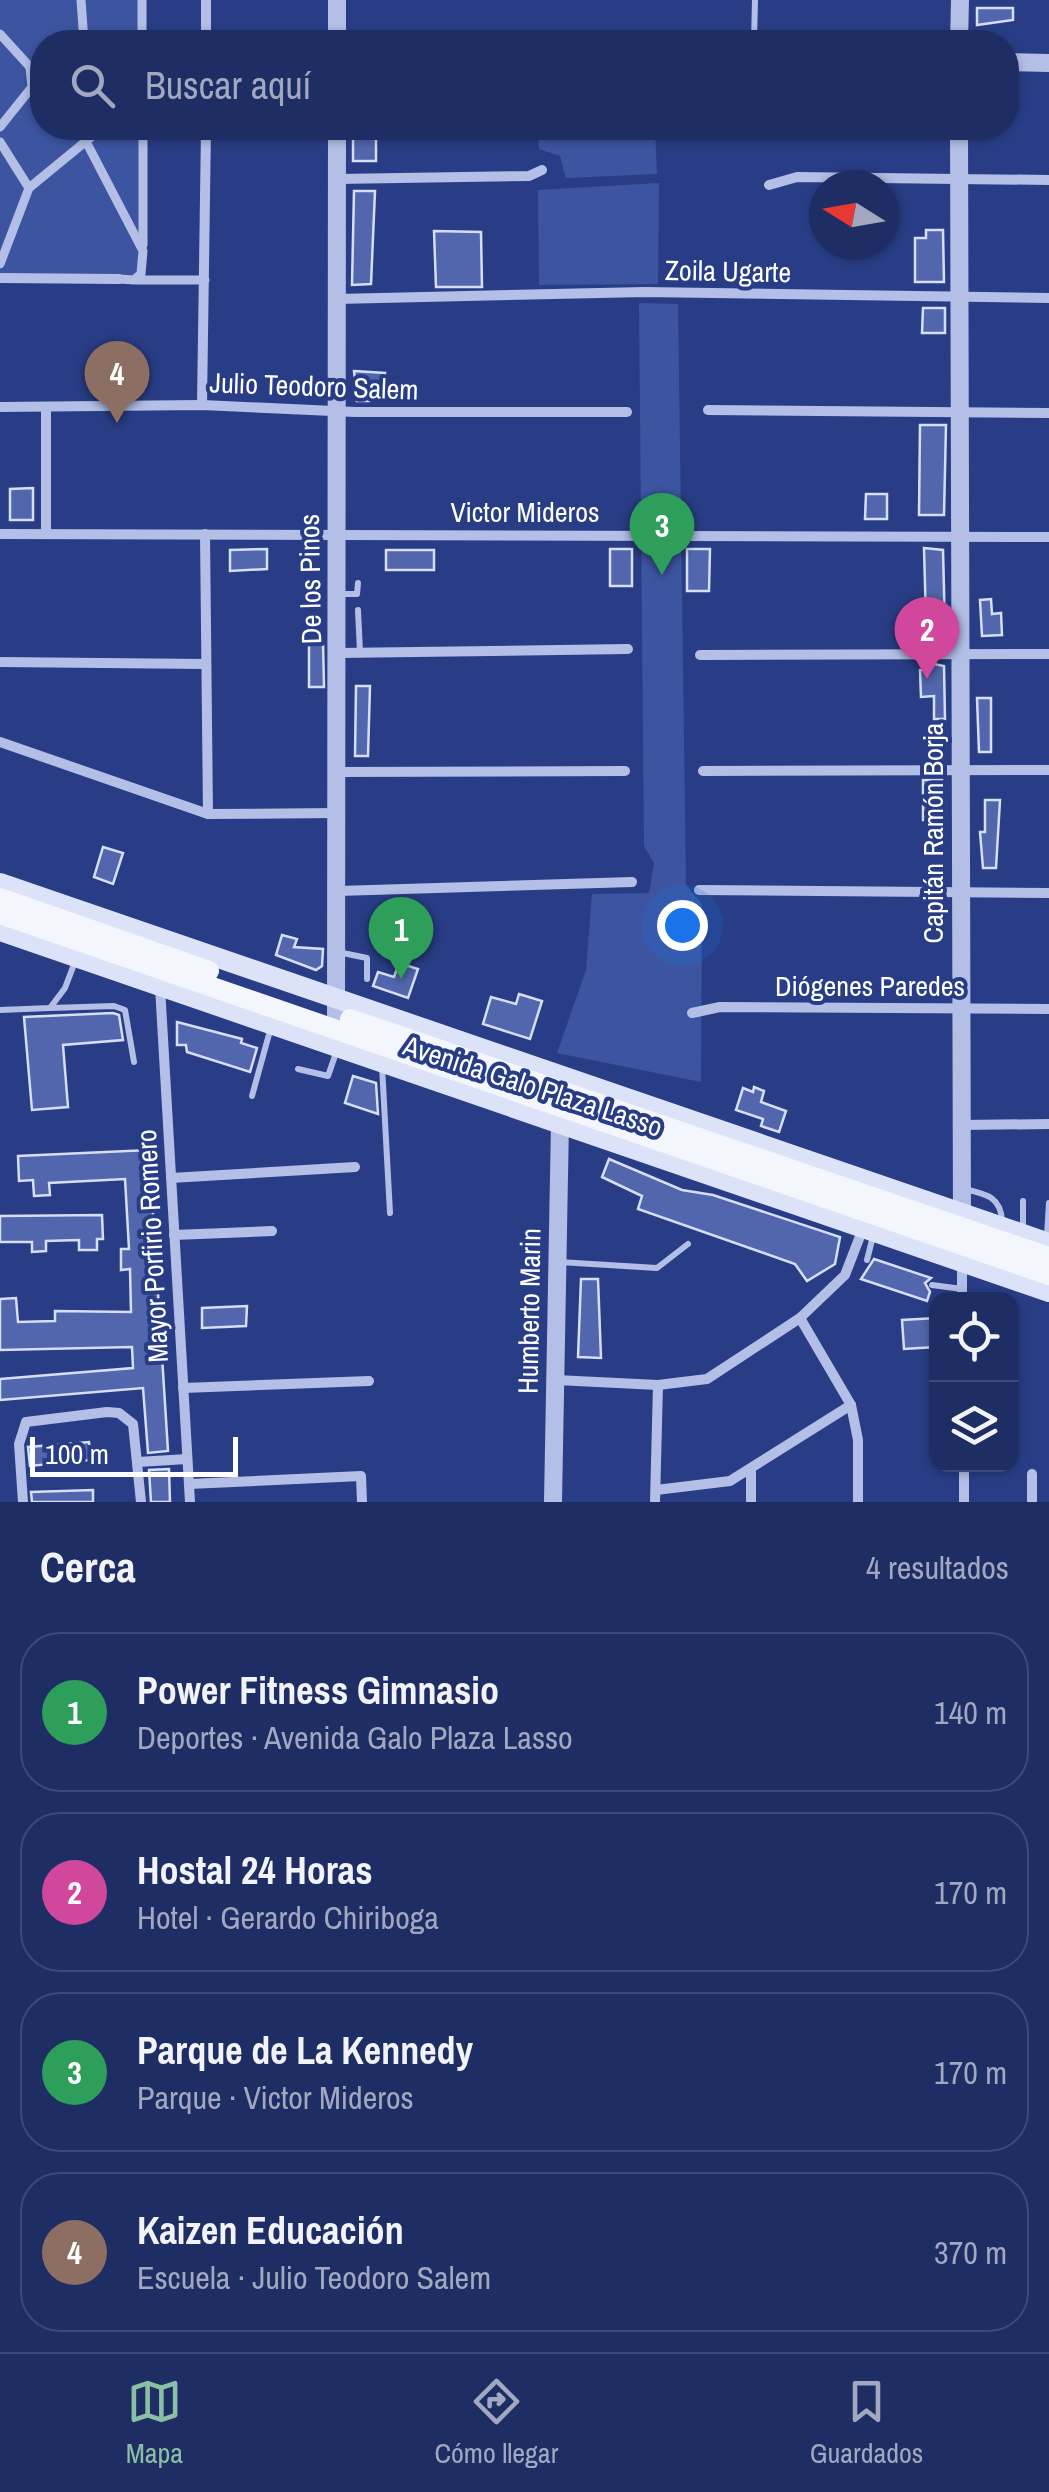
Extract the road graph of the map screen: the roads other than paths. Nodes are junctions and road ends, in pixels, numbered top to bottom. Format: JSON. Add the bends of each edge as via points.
{"nodes":[{"id":1,"x":81,"y":0,"type":"edge"},
{"id":2,"x":142,"y":0,"type":"edge"},
{"id":3,"x":206,"y":0,"type":"edge"},
{"id":4,"x":337,"y":0,"type":"edge"},
{"id":5,"x":754,"y":0,"type":"edge"},
{"id":6,"x":960,"y":0,"type":"edge"},
{"id":7,"x":83,"y":29,"type":"edge"},
{"id":8,"x":142,"y":30,"type":"edge"},
{"id":9,"x":206,"y":30,"type":"edge"},
{"id":10,"x":337,"y":30,"type":"edge"},
{"id":11,"x":754,"y":30,"type":"edge"},
{"id":12,"x":959,"y":30,"type":"edge"},
{"id":13,"x":0,"y":34,"type":"edge"},
{"id":14,"x":1019,"y":63,"type":"edge"},
{"id":15,"x":1049,"y":64,"type":"edge"},
{"id":16,"x":30,"y":67,"type":"edge"},
{"id":17,"x":30,"y":90,"type":"edge"},
{"id":18,"x":0,"y":127,"type":"edge"},
{"id":19,"x":143,"y":140,"type":"edge"},
{"id":20,"x":206,"y":140,"type":"edge"},
{"id":21,"x":337,"y":140,"type":"edge"},
{"id":22,"x":959,"y":140,"type":"edge"},
{"id":23,"x":88,"y":141,"type":"joint"},
{"id":24,"x":0,"y":142,"type":"edge"},
{"id":25,"x":542,"y":170,"type":"dead end"},
{"id":26,"x":337,"y":180,"type":"junction"},
{"id":27,"x":960,"y":180,"type":"junction"},
{"id":28,"x":1049,"y":180,"type":"edge"},
{"id":29,"x":769,"y":185,"type":"dead end"},
{"id":30,"x":29,"y":188,"type":"junction"},
{"id":31,"x":143,"y":251,"type":"junction"},
{"id":32,"x":0,"y":264,"type":"edge"},
{"id":33,"x":0,"y":278,"type":"edge"},
{"id":34,"x":119,"y":279,"type":"joint"},
{"id":35,"x":134,"y":280,"type":"junction"},
{"id":36,"x":205,"y":280,"type":"junction"},
{"id":37,"x":1049,"y":298,"type":"edge"},
{"id":38,"x":337,"y":299,"type":"junction"},
{"id":39,"x":960,"y":300,"type":"junction"},
{"id":40,"x":202,"y":405,"type":"junction"},
{"id":41,"x":0,"y":408,"type":"edge"},
{"id":42,"x":46,"y":408,"type":"junction"},
{"id":43,"x":336,"y":410,"type":"junction"},
{"id":44,"x":708,"y":410,"type":"dead end"},
{"id":45,"x":627,"y":412,"type":"dead end"},
{"id":46,"x":1049,"y":413,"type":"edge"},
{"id":47,"x":960,"y":414,"type":"junction"},
{"id":48,"x":0,"y":534,"type":"edge"},
{"id":49,"x":46,"y":534,"type":"junction"},
{"id":50,"x":205,"y":534,"type":"junction"},
{"id":51,"x":337,"y":534,"type":"junction"},
{"id":52,"x":1049,"y":536,"type":"edge"},
{"id":53,"x":960,"y":539,"type":"junction"},
{"id":54,"x":358,"y":582,"type":"dead end"},
{"id":55,"x":338,"y":594,"type":"junction"},
{"id":56,"x":358,"y":610,"type":"dead end"},
{"id":57,"x":628,"y":649,"type":"dead end"},
{"id":58,"x":360,"y":652,"type":"junction"},
{"id":59,"x":338,"y":653,"type":"junction"},
{"id":60,"x":1049,"y":654,"type":"edge"},
{"id":61,"x":700,"y":655,"type":"dead end"},
{"id":62,"x":961,"y":655,"type":"junction"},
{"id":63,"x":0,"y":662,"type":"edge"},
{"id":64,"x":206,"y":664,"type":"junction"},
{"id":65,"x":0,"y":742,"type":"edge"},
{"id":66,"x":703,"y":770,"type":"dead end"},
{"id":67,"x":962,"y":770,"type":"junction"},
{"id":68,"x":1049,"y":770,"type":"edge"},
{"id":69,"x":625,"y":771,"type":"dead end"},
{"id":70,"x":338,"y":772,"type":"junction"},
{"id":71,"x":337,"y":813,"type":"junction"},
{"id":72,"x":208,"y":814,"type":"junction"},
{"id":73,"x":632,"y":882,"type":"dead end"},
{"id":74,"x":0,"y":883,"type":"edge"},
{"id":75,"x":699,"y":890,"type":"dead end"},
{"id":76,"x":338,"y":891,"type":"junction"},
{"id":77,"x":1049,"y":893,"type":"edge"},
{"id":78,"x":961,"y":895,"type":"junction"},
{"id":79,"x":0,"y":898,"type":"edge"},
{"id":80,"x":0,"y":914,"type":"edge"},
{"id":81,"x":0,"y":931,"type":"edge"},
{"id":82,"x":336,"y":952,"type":"junction"},
{"id":83,"x":77,"y":958,"type":"junction"},
{"id":84,"x":367,"y":979,"type":"dead end"},
{"id":85,"x":160,"y":987,"type":"junction"},
{"id":86,"x":50,"y":1008,"type":"junction"},
{"id":87,"x":960,"y":1009,"type":"junction"},
{"id":88,"x":1049,"y":1009,"type":"edge"},
{"id":89,"x":0,"y":1010,"type":"edge"},
{"id":90,"x":692,"y":1013,"type":"dead end"},
{"id":91,"x":336,"y":1023,"type":"junction"},
{"id":92,"x":271,"y":1026,"type":"junction"},
{"id":93,"x":134,"y":1062,"type":"dead end"},
{"id":94,"x":382,"y":1065,"type":"junction"},
{"id":95,"x":298,"y":1069,"type":"dead end"},
{"id":96,"x":252,"y":1096,"type":"dead end"},
{"id":97,"x":560,"y":1122,"type":"junction"},
{"id":98,"x":1049,"y":1124,"type":"edge"},
{"id":99,"x":962,"y":1125,"type":"junction"},
{"id":100,"x":355,"y":1167,"type":"dead end"},
{"id":101,"x":171,"y":1178,"type":"junction"},
{"id":102,"x":962,"y":1189,"type":"junction"},
{"id":103,"x":1023,"y":1200,"type":"dead end"},
{"id":104,"x":1048,"y":1203,"type":"edge"},
{"id":105,"x":390,"y":1213,"type":"dead end"},
{"id":106,"x":272,"y":1231,"type":"dead end"},
{"id":107,"x":1013,"y":1231,"type":"junction"},
{"id":108,"x":868,"y":1233,"type":"junction"},
{"id":109,"x":174,"y":1235,"type":"junction"},
{"id":110,"x":962,"y":1238,"type":"junction"},
{"id":111,"x":688,"y":1244,"type":"dead end"},
{"id":112,"x":1048,"y":1247,"type":"edge"},
{"id":113,"x":868,"y":1260,"type":"dead end"},
{"id":114,"x":558,"y":1262,"type":"junction"},
{"id":115,"x":1049,"y":1275,"type":"edge"},
{"id":116,"x":932,"y":1285,"type":"dead end"},
{"id":117,"x":955,"y":1292,"type":"edge"},
{"id":118,"x":962,"y":1292,"type":"edge"},
{"id":119,"x":1049,"y":1292,"type":"edge"},
{"id":120,"x":800,"y":1318,"type":"junction"},
{"id":121,"x":556,"y":1380,"type":"junction"},
{"id":122,"x":369,"y":1381,"type":"dead end"},
{"id":123,"x":658,"y":1385,"type":"junction"},
{"id":124,"x":183,"y":1388,"type":"junction"},
{"id":125,"x":851,"y":1405,"type":"junction"},
{"id":126,"x":187,"y":1459,"type":"junction"},
{"id":127,"x":138,"y":1462,"type":"junction"},
{"id":128,"x":751,"y":1472,"type":"junction"},
{"id":129,"x":964,"y":1472,"type":"edge"},
{"id":130,"x":1032,"y":1474,"type":"dead end"},
{"id":131,"x":189,"y":1484,"type":"junction"},
{"id":132,"x":656,"y":1496,"type":"edge"},
{"id":133,"x":24,"y":1502,"type":"edge"},
{"id":134,"x":142,"y":1502,"type":"edge"},
{"id":135,"x":190,"y":1502,"type":"edge"},
{"id":136,"x":362,"y":1502,"type":"edge"},
{"id":137,"x":553,"y":1502,"type":"edge"},
{"id":138,"x":751,"y":1502,"type":"edge"},
{"id":139,"x":858,"y":1502,"type":"edge"},
{"id":140,"x":964,"y":1502,"type":"edge"},
{"id":141,"x":1032,"y":1502,"type":"edge"}],
"edges":[{"from":1,"to":7,"type":"street"},
{"from":2,"to":8,"type":"street"},
{"from":3,"to":9,"type":"street"},
{"from":4,"to":10,"type":"street"},
{"from":5,"to":11,"type":"lane"},
{"from":6,"to":12,"type":"street"},
{"from":13,"to":16,"type":"street"},
{"from":14,"to":15,"type":"street"},
{"from":17,"to":18,"type":"street"},
{"from":19,"to":31,"type":"street"},
{"from":20,"to":36,"type":"street"},
{"from":21,"to":26,"type":"street","name":"De los Pinos"},
{"from":22,"to":27,"type":"street","name":"Capitán Ramón Borja"},
{"from":23,"to":30,"type":"street"},
{"from":23,"to":31,"type":"street"},
{"from":24,"to":30,"type":"street"},
{"from":25,"to":26,"type":"street","via":[[529,176]]},
{"from":26,"to":38,"type":"street","name":"De los Pinos"},
{"from":27,"to":28,"type":"street"},
{"from":27,"to":29,"type":"street","via":[[797,177]]},
{"from":27,"to":39,"type":"street","name":"Capitán Ramón Borja"},
{"from":30,"to":32,"type":"street"},
{"from":31,"to":35,"type":"street","via":[[143,270]]},
{"from":33,"to":34,"type":"street"},
{"from":34,"to":35,"type":"street"},
{"from":35,"to":36,"type":"street"},
{"from":36,"to":40,"type":"street"},
{"from":37,"to":39,"type":"street","name":"Zoila Ugarte"},
{"from":38,"to":39,"type":"street","name":"Zoila Ugarte","via":[[645,292]]},
{"from":38,"to":43,"type":"street","name":"De los Pinos"},
{"from":39,"to":47,"type":"street","name":"Capitán Ramón Borja"},
{"from":40,"to":42,"type":"street","name":"Julio Teodoro Salem"},
{"from":40,"to":43,"type":"street","name":"Julio Teodoro Salem"},
{"from":41,"to":42,"type":"street","name":"Julio Teodoro Salem"},
{"from":42,"to":49,"type":"street"},
{"from":43,"to":45,"type":"street","name":"Julio Teodoro Salem"},
{"from":43,"to":51,"type":"street","name":"De los Pinos"},
{"from":44,"to":47,"type":"street"},
{"from":46,"to":47,"type":"street"},
{"from":47,"to":53,"type":"street","name":"Capitán Ramón Borja"},
{"from":48,"to":49,"type":"street","name":"Victor Mideros"},
{"from":49,"to":50,"type":"street","name":"Victor Mideros"},
{"from":50,"to":51,"type":"street","name":"Victor Mideros"},
{"from":50,"to":64,"type":"street"},
{"from":51,"to":53,"type":"street","name":"Victor Mideros"},
{"from":51,"to":55,"type":"street","name":"De los Pinos"},
{"from":52,"to":53,"type":"street","name":"Victor Mideros"},
{"from":53,"to":62,"type":"street","name":"Capitán Ramón Borja"},
{"from":54,"to":55,"type":"lane","via":[[357,594]]},
{"from":55,"to":59,"type":"street","name":"De los Pinos"},
{"from":56,"to":58,"type":"lane"},
{"from":57,"to":58,"type":"street"},
{"from":58,"to":59,"type":"street"},
{"from":59,"to":70,"type":"street","name":"De los Pinos"},
{"from":60,"to":62,"type":"street"},
{"from":61,"to":62,"type":"street"},
{"from":62,"to":67,"type":"street","name":"Capitán Ramón Borja"},
{"from":63,"to":64,"type":"street"},
{"from":64,"to":72,"type":"street"},
{"from":65,"to":72,"type":"street"},
{"from":66,"to":67,"type":"street"},
{"from":67,"to":68,"type":"street"},
{"from":67,"to":78,"type":"street","name":"Capitán Ramón Borja"},
{"from":69,"to":70,"type":"street"},
{"from":70,"to":71,"type":"street","name":"De los Pinos"},
{"from":71,"to":72,"type":"street"},
{"from":71,"to":76,"type":"street","name":"De los Pinos"},
{"from":73,"to":76,"type":"street"},
{"from":74,"to":91,"type":"main road","name":"Avenida Galo Plaza Lasso"},
{"from":75,"to":78,"type":"street"},
{"from":76,"to":82,"type":"street","name":"De los Pinos"},
{"from":77,"to":78,"type":"street"},
{"from":78,"to":87,"type":"street","name":"Capitán Ramón Borja"},
{"from":79,"to":91,"type":"main road","name":"Avenida Galo Plaza Lasso"},
{"from":80,"to":91,"type":"main road","name":"Avenida Galo Plaza Lasso"},
{"from":81,"to":83,"type":"main road","name":"Avenida Galo Plaza Lasso"},
{"from":82,"to":84,"type":"lane","via":[[367,958]]},
{"from":82,"to":91,"type":"street","name":"De los Pinos"},
{"from":83,"to":85,"type":"main road","name":"Avenida Galo Plaza Lasso"},
{"from":83,"to":86,"type":"lane"},
{"from":85,"to":92,"type":"main road","name":"Avenida Galo Plaza Lasso"},
{"from":85,"to":101,"type":"street","name":"Mayor Porfirio Romero"},
{"from":86,"to":89,"type":"lane"},
{"from":86,"to":93,"type":"lane","via":[[125,1010]]},
{"from":87,"to":88,"type":"street","name":"Diógenes Paredes"},
{"from":87,"to":90,"type":"street","name":"Diógenes Paredes","via":[[720,1007]]},
{"from":87,"to":99,"type":"street","name":"Capitán Ramón Borja"},
{"from":91,"to":92,"type":"main road","name":"Avenida Galo Plaza Lasso"},
{"from":91,"to":94,"type":"main road","name":"Avenida Galo Plaza Lasso"},
{"from":91,"to":95,"type":"lane","via":[[328,1076]]},
{"from":91,"to":110,"type":"main road","name":"Avenida Galo Plaza Lasso"},
{"from":92,"to":96,"type":"lane"},
{"from":94,"to":97,"type":"main road","name":"Avenida Galo Plaza Lasso"},
{"from":94,"to":105,"type":"lane"},
{"from":97,"to":108,"type":"main road","name":"Avenida Galo Plaza Lasso"},
{"from":97,"to":114,"type":"street","name":"Humberto Marin"},
{"from":98,"to":99,"type":"street"},
{"from":99,"to":102,"type":"street","name":"Capitán Ramón Borja"},
{"from":100,"to":101,"type":"street"},
{"from":101,"to":109,"type":"street","name":"Mayor Porfirio Romero"},
{"from":102,"to":107,"type":"lane","via":[[994,1198]]},
{"from":102,"to":110,"type":"street","name":"Capitán Ramón Borja"},
{"from":103,"to":107,"type":"lane"},
{"from":104,"to":112,"type":"lane"},
{"from":106,"to":109,"type":"street"},
{"from":107,"to":110,"type":"main road","name":"Avenida Galo Plaza Lasso"},
{"from":107,"to":112,"type":"main road","name":"Avenida Galo Plaza Lasso"},
{"from":108,"to":110,"type":"main road","name":"Avenida Galo Plaza Lasso"},
{"from":108,"to":113,"type":"lane"},
{"from":108,"to":120,"type":"street","via":[[846,1275]]},
{"from":109,"to":124,"type":"street","name":"Mayor Porfirio Romero"},
{"from":110,"to":112,"type":"main road","name":"Avenida Galo Plaza Lasso"},
{"from":110,"to":115,"type":"main road","name":"Avenida Galo Plaza Lasso"},
{"from":110,"to":118,"type":"street","name":"Capitán Ramón Borja"},
{"from":110,"to":119,"type":"main road","name":"Avenida Galo Plaza Lasso"},
{"from":111,"to":114,"type":"lane","via":[[657,1268]]},
{"from":114,"to":121,"type":"street","name":"Humberto Marin"},
{"from":116,"to":117,"type":"lane"},
{"from":120,"to":123,"type":"street","via":[[707,1378]]},
{"from":120,"to":125,"type":"street"},
{"from":121,"to":123,"type":"street"},
{"from":121,"to":137,"type":"street","name":"Humberto Marin"},
{"from":122,"to":124,"type":"street"},
{"from":123,"to":132,"type":"street"},
{"from":124,"to":126,"type":"street","name":"Mayor Porfirio Romero"},
{"from":125,"to":128,"type":"street"},
{"from":125,"to":139,"type":"street"},
{"from":126,"to":127,"type":"street"},
{"from":126,"to":131,"type":"street","name":"Mayor Porfirio Romero"},
{"from":127,"to":133,"type":"street","via":[[133,1424],[120,1414],[33,1418],[19,1434]]},
{"from":127,"to":134,"type":"street"},
{"from":128,"to":132,"type":"street"},
{"from":128,"to":138,"type":"street"},
{"from":129,"to":140,"type":"street"},
{"from":130,"to":141,"type":"street"},
{"from":131,"to":135,"type":"street","name":"Mayor Porfirio Romero"},
{"from":131,"to":136,"type":"street","via":[[360,1476]]}]}
